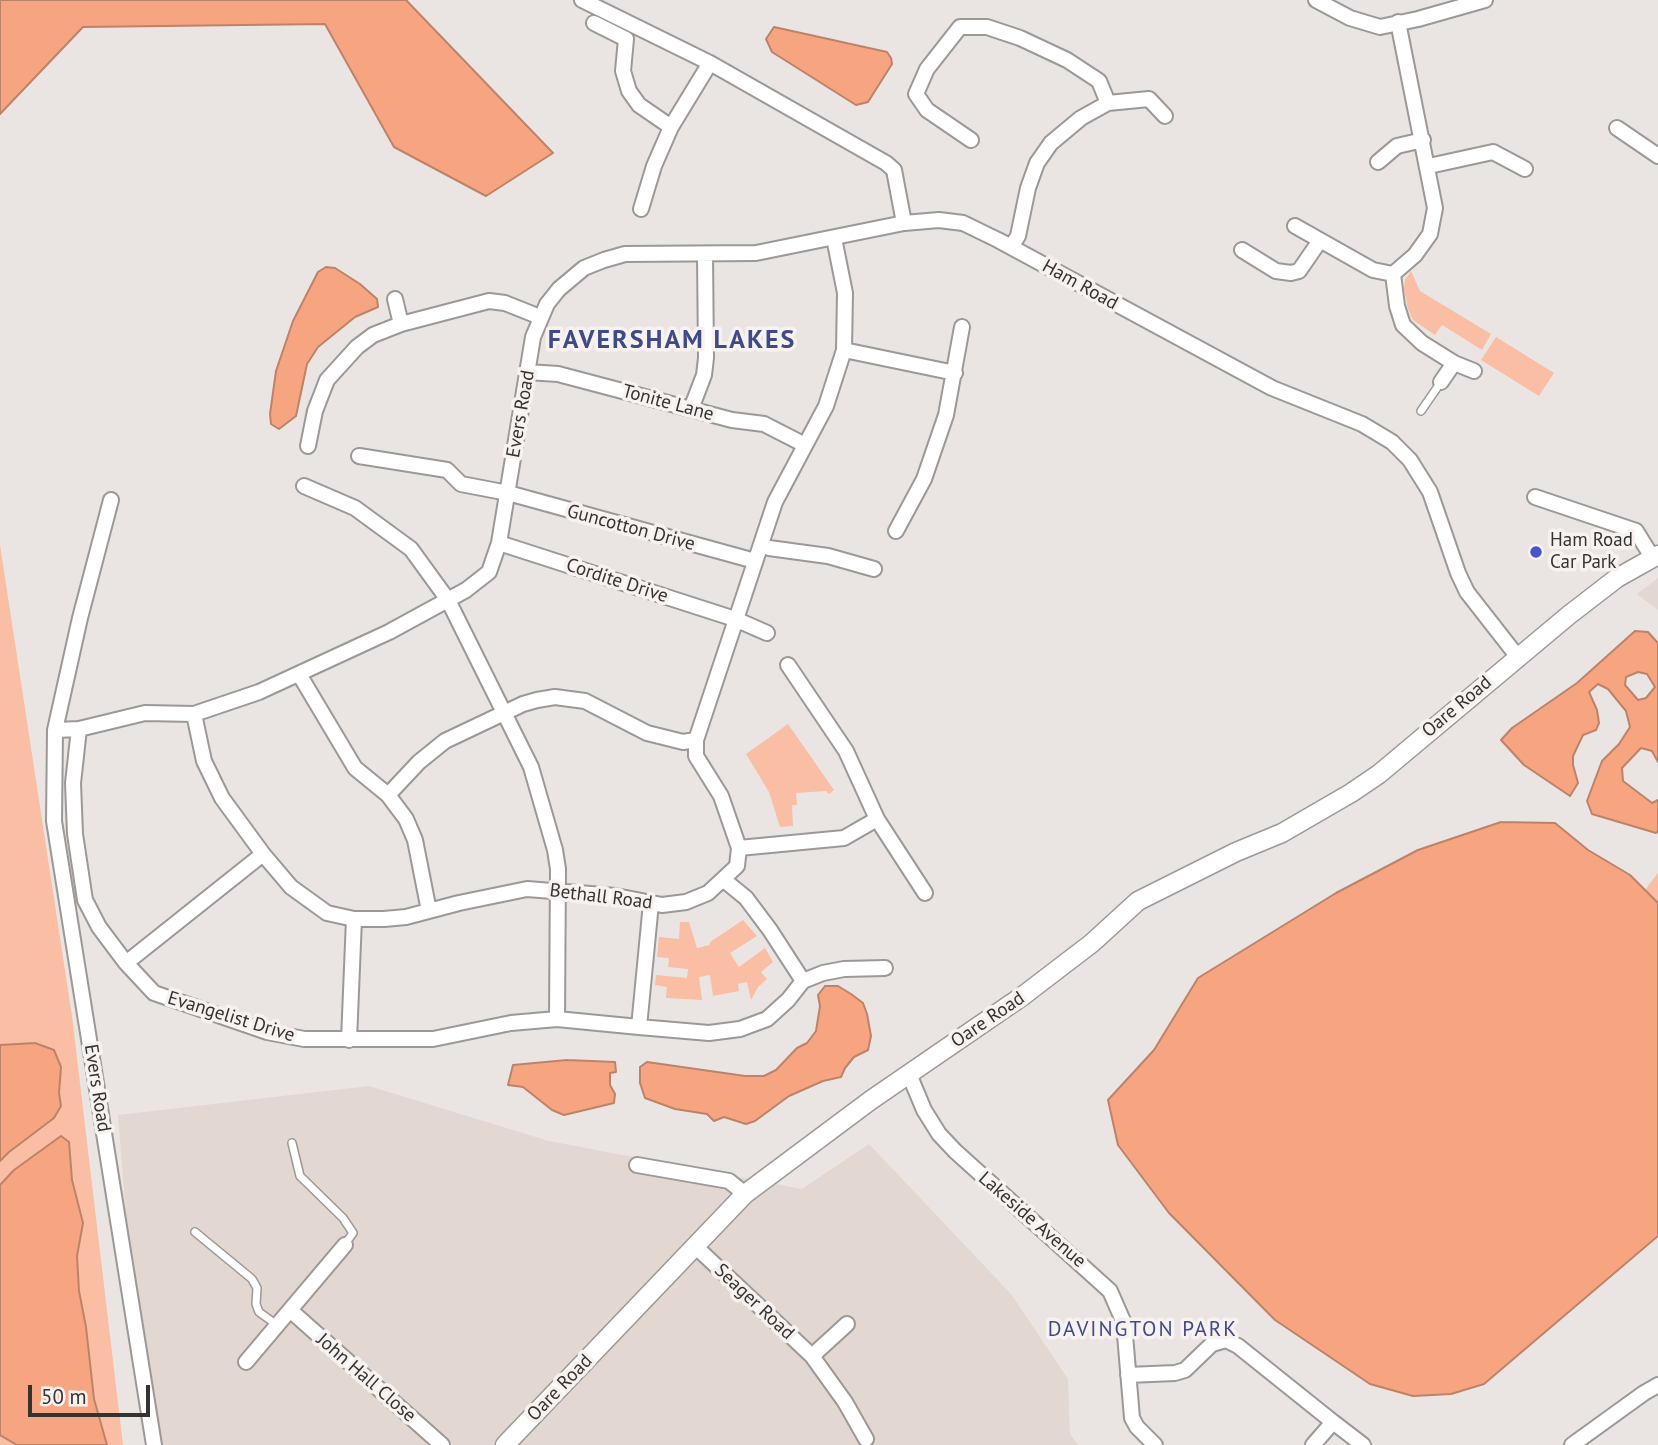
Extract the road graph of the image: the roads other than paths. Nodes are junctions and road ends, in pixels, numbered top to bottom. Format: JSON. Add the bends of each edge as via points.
{"nodes":[{"id":1,"x":582,"y":0,"type":"edge"},
{"id":2,"x":1316,"y":0,"type":"edge"},
{"id":3,"x":1485,"y":0,"type":"edge"},
{"id":4,"x":1398,"y":22,"type":"junction"},
{"id":5,"x":594,"y":23,"type":"dead end"},
{"id":6,"x":710,"y":63,"type":"junction"},
{"id":7,"x":1108,"y":103,"type":"junction"},
{"id":8,"x":1165,"y":116,"type":"dead end"},
{"id":9,"x":671,"y":127,"type":"junction"},
{"id":10,"x":1617,"y":128,"type":"dead end"},
{"id":11,"x":971,"y":140,"type":"dead end"},
{"id":12,"x":1423,"y":140,"type":"junction"},
{"id":13,"x":1658,"y":156,"type":"edge"},
{"id":14,"x":1378,"y":162,"type":"dead end"},
{"id":15,"x":1429,"y":166,"type":"junction"},
{"id":16,"x":1525,"y":169,"type":"dead end"},
{"id":17,"x":640,"y":209,"type":"dead end"},
{"id":18,"x":904,"y":223,"type":"junction"},
{"id":19,"x":1295,"y":226,"type":"dead end"},
{"id":20,"x":834,"y":238,"type":"junction"},
{"id":21,"x":1319,"y":242,"type":"junction"},
{"id":22,"x":1011,"y":247,"type":"junction"},
{"id":23,"x":1242,"y":250,"type":"dead end"},
{"id":24,"x":705,"y":254,"type":"junction"},
{"id":25,"x":1393,"y":274,"type":"junction"},
{"id":26,"x":395,"y":299,"type":"dead end"},
{"id":27,"x":540,"y":317,"type":"junction"},
{"id":28,"x":401,"y":324,"type":"junction"},
{"id":29,"x":962,"y":327,"type":"dead end"},
{"id":30,"x":844,"y":351,"type":"junction"},
{"id":31,"x":1454,"y":363,"type":"junction"},
{"id":32,"x":1474,"y":371,"type":"dead end"},
{"id":33,"x":527,"y":372,"type":"junction"},
{"id":34,"x":955,"y":373,"type":"junction"},
{"id":35,"x":1441,"y":382,"type":"joint"},
{"id":36,"x":691,"y":409,"type":"junction"},
{"id":37,"x":1421,"y":411,"type":"dead end"},
{"id":38,"x":805,"y":445,"type":"junction"},
{"id":39,"x":308,"y":446,"type":"dead end"},
{"id":40,"x":359,"y":456,"type":"dead end"},
{"id":41,"x":304,"y":486,"type":"dead end"},
{"id":42,"x":508,"y":494,"type":"junction"},
{"id":43,"x":1535,"y":497,"type":"dead end"},
{"id":44,"x":111,"y":500,"type":"dead end"},
{"id":45,"x":896,"y":531,"type":"dead end"},
{"id":46,"x":499,"y":543,"type":"junction"},
{"id":47,"x":769,"y":548,"type":"dead end"},
{"id":48,"x":1655,"y":556,"type":"edge"},
{"id":49,"x":755,"y":561,"type":"junction"},
{"id":50,"x":874,"y":569,"type":"dead end"},
{"id":51,"x":449,"y":600,"type":"junction"},
{"id":52,"x":735,"y":619,"type":"junction"},
{"id":53,"x":767,"y":633,"type":"dead end"},
{"id":54,"x":1517,"y":656,"type":"junction"},
{"id":55,"x":788,"y":665,"type":"dead end"},
{"id":56,"x":299,"y":674,"type":"junction"},
{"id":57,"x":504,"y":713,"type":"junction"},
{"id":58,"x":194,"y":715,"type":"junction"},
{"id":59,"x":79,"y":729,"type":"junction"},
{"id":60,"x":55,"y":730,"type":"junction"},
{"id":61,"x":696,"y":740,"type":"junction"},
{"id":62,"x":388,"y":795,"type":"junction"},
{"id":63,"x":877,"y":820,"type":"junction"},
{"id":64,"x":740,"y":848,"type":"junction"},
{"id":65,"x":262,"y":853,"type":"junction"},
{"id":66,"x":723,"y":880,"type":"junction"},
{"id":67,"x":556,"y":891,"type":"junction"},
{"id":68,"x":925,"y":893,"type":"dead end"},
{"id":69,"x":651,"y":903,"type":"junction"},
{"id":70,"x":429,"y":912,"type":"junction"},
{"id":71,"x":355,"y":919,"type":"junction"},
{"id":72,"x":126,"y":963,"type":"junction"},
{"id":73,"x":885,"y":968,"type":"dead end"},
{"id":74,"x":803,"y":981,"type":"junction"},
{"id":75,"x":557,"y":1019,"type":"junction"},
{"id":76,"x":639,"y":1027,"type":"junction"},
{"id":77,"x":349,"y":1040,"type":"junction"},
{"id":78,"x":909,"y":1074,"type":"junction"},
{"id":79,"x":292,"y":1143,"type":"dead end"},
{"id":80,"x":637,"y":1165,"type":"dead end"},
{"id":81,"x":745,"y":1194,"type":"junction"},
{"id":82,"x":195,"y":1231,"type":"dead end"},
{"id":83,"x":345,"y":1245,"type":"joint"},
{"id":84,"x":696,"y":1247,"type":"junction"},
{"id":85,"x":289,"y":1310,"type":"junction"},
{"id":86,"x":847,"y":1324,"type":"dead end"},
{"id":87,"x":277,"y":1325,"type":"junction"},
{"id":88,"x":812,"y":1356,"type":"junction"},
{"id":89,"x":246,"y":1362,"type":"dead end"},
{"id":90,"x":1128,"y":1375,"type":"junction"},
{"id":91,"x":1658,"y":1385,"type":"edge"},
{"id":92,"x":1334,"y":1422,"type":"junction"},
{"id":93,"x":870,"y":1442,"type":"edge"},
{"id":94,"x":154,"y":1445,"type":"edge"},
{"id":95,"x":442,"y":1445,"type":"edge"},
{"id":96,"x":505,"y":1445,"type":"edge"},
{"id":97,"x":1155,"y":1445,"type":"edge"},
{"id":98,"x":1313,"y":1445,"type":"edge"},
{"id":99,"x":1363,"y":1445,"type":"edge"},
{"id":100,"x":1572,"y":1445,"type":"edge"}],
"edges":[{"from":1,"to":6,"type":"street"},
{"from":2,"to":4,"type":"street","via":[[1380,27]]},
{"from":3,"to":4,"type":"street"},
{"from":4,"to":12,"type":"street"},
{"from":5,"to":9,"type":"street","via":[[626,39],[623,71],[629,91],[639,105]]},
{"from":6,"to":9,"type":"street"},
{"from":6,"to":18,"type":"street","via":[[886,163],[894,170]]},
{"from":7,"to":8,"type":"street","via":[[1149,99]]},
{"from":7,"to":11,"type":"street","via":[[1099,80],[1067,60],[987,27],[960,27],[927,69],[916,94],[928,110]]},
{"from":7,"to":22,"type":"street","via":[[1051,143],[1037,163]]},
{"from":9,"to":17,"type":"street"},
{"from":10,"to":13,"type":"street"},
{"from":12,"to":14,"type":"street","via":[[1397,146]]},
{"from":12,"to":15,"type":"street"},
{"from":15,"to":16,"type":"street","via":[[1493,152]]},
{"from":15,"to":25,"type":"street","via":[[1436,208],[1430,234]]},
{"from":18,"to":20,"type":"street","name":"Evers Road"},
{"from":18,"to":22,"type":"street","name":"Ham Road","via":[[963,223]]},
{"from":19,"to":21,"type":"street"},
{"from":20,"to":24,"type":"street","name":"Evers Road","via":[[756,253]]},
{"from":20,"to":30,"type":"street","via":[[845,293]]},
{"from":21,"to":23,"type":"street","via":[[1299,271],[1291,273],[1276,271]]},
{"from":21,"to":25,"type":"street","via":[[1373,270]]},
{"from":22,"to":54,"type":"street","name":"Ham Road","via":[[1272,388],[1362,424],[1401,450],[1430,492],[1467,592]]},
{"from":24,"to":27,"type":"street","name":"Evers Road","via":[[625,254],[604,260],[571,278]]},
{"from":24,"to":36,"type":"street","via":[[706,358]]},
{"from":25,"to":31,"type":"street","via":[[1402,325]]},
{"from":26,"to":28,"type":"street"},
{"from":27,"to":28,"type":"street","via":[[489,300]]},
{"from":27,"to":33,"type":"street","name":"Evers Road"},
{"from":28,"to":39,"type":"street","via":[[357,347],[327,380]]},
{"from":29,"to":34,"type":"street"},
{"from":30,"to":34,"type":"street"},
{"from":30,"to":38,"type":"street","via":[[827,406]]},
{"from":31,"to":32,"type":"street"},
{"from":31,"to":35,"type":"street"},
{"from":33,"to":36,"type":"street","name":"Tonite Lane","via":[[558,374]]},
{"from":33,"to":42,"type":"street","name":"Evers Road"},
{"from":34,"to":45,"type":"street","via":[[924,479]]},
{"from":35,"to":37,"type":"lane"},
{"from":36,"to":38,"type":"street","name":"Tonite Lane","via":[[764,424]]},
{"from":38,"to":49,"type":"street","via":[[775,502]]},
{"from":40,"to":42,"type":"street","name":"Guncotton Drive","via":[[447,470],[461,484]]},
{"from":41,"to":51,"type":"street","via":[[355,508],[411,549]]},
{"from":42,"to":46,"type":"street","name":"Evers Road"},
{"from":42,"to":49,"type":"street","name":"Guncotton Drive"},
{"from":43,"to":48,"type":"street","via":[[1636,531]]},
{"from":44,"to":60,"type":"street","name":"Evers Road"},
{"from":46,"to":51,"type":"street","name":"Evers Road","via":[[489,572]]},
{"from":46,"to":52,"type":"street","name":"Cordite Drive"},
{"from":47,"to":50,"type":"street","via":[[828,556]]},
{"from":48,"to":54,"type":"street","name":"Oare Road","via":[[1617,578]]},
{"from":49,"to":52,"type":"street"},
{"from":51,"to":56,"type":"street","name":"Evers Road"},
{"from":51,"to":57,"type":"street"},
{"from":52,"to":53,"type":"street","name":"Cordite Drive"},
{"from":52,"to":61,"type":"street"},
{"from":54,"to":78,"type":"street","name":"Oare Road","via":[[1361,787],[1282,833],[1138,901],[1034,988]]},
{"from":55,"to":63,"type":"street","via":[[846,751]]},
{"from":56,"to":58,"type":"street","name":"Evers Road"},
{"from":56,"to":62,"type":"street","via":[[355,768]]},
{"from":57,"to":61,"type":"street","via":[[537,699],[586,701],[647,733],[683,742]]},
{"from":57,"to":62,"type":"street","via":[[444,741]]},
{"from":57,"to":67,"type":"street","via":[[531,767],[545,814],[558,869]]},
{"from":58,"to":59,"type":"street","via":[[145,713]]},
{"from":58,"to":65,"type":"street","name":"Bethall Road","via":[[204,761],[216,786]]},
{"from":59,"to":60,"type":"street"},
{"from":59,"to":72,"type":"street","name":"Evangelist Drive","via":[[72,783],[85,900]]},
{"from":60,"to":94,"type":"street","name":"Evers Road","via":[[54,821]]},
{"from":61,"to":64,"type":"street","via":[[696,756],[721,796]]},
{"from":62,"to":70,"type":"street","via":[[415,840]]},
{"from":63,"to":64,"type":"street","via":[[844,838]]},
{"from":63,"to":68,"type":"street"},
{"from":64,"to":66,"type":"street","name":"Bethall Road","via":[[737,866]]},
{"from":65,"to":71,"type":"street","name":"Bethall Road","via":[[291,887],[327,913]]},
{"from":65,"to":72,"type":"street"},
{"from":66,"to":69,"type":"street","name":"Bethall Road","via":[[708,894],[686,902]]},
{"from":66,"to":74,"type":"street","via":[[746,898]]},
{"from":67,"to":69,"type":"street","name":"Bethall Road"},
{"from":67,"to":70,"type":"street","name":"Bethall Road","via":[[527,889]]},
{"from":67,"to":75,"type":"street"},
{"from":69,"to":76,"type":"street"},
{"from":70,"to":71,"type":"street","name":"Bethall Road"},
{"from":71,"to":77,"type":"street"},
{"from":72,"to":77,"type":"street","name":"Evangelist Drive","via":[[154,993],[267,1032]]},
{"from":73,"to":74,"type":"street","via":[[844,969]]},
{"from":74,"to":76,"type":"street","name":"Evangelist Drive","via":[[766,1019],[740,1029],[709,1033]]},
{"from":75,"to":76,"type":"street","name":"Evangelist Drive"},
{"from":75,"to":77,"type":"street","name":"Evangelist Drive","via":[[510,1023],[433,1039]]},
{"from":78,"to":81,"type":"street","name":"Oare Road"},
{"from":78,"to":90,"type":"street","name":"Lakeside Avenue","via":[[929,1118],[954,1151],[1110,1291],[1124,1323]]},
{"from":79,"to":83,"type":"lane","via":[[300,1176],[353,1233]]},
{"from":80,"to":81,"type":"street","via":[[729,1181]]},
{"from":81,"to":84,"type":"street","name":"Oare Road"},
{"from":82,"to":87,"type":"lane","via":[[251,1279],[257,1287],[260,1312]]},
{"from":83,"to":85,"type":"street"},
{"from":84,"to":88,"type":"street","name":"Seager Road"},
{"from":84,"to":96,"type":"street","name":"Oare Road"},
{"from":85,"to":87,"type":"street"},
{"from":85,"to":95,"type":"street","name":"John Hall Close"},
{"from":86,"to":88,"type":"street"},
{"from":87,"to":89,"type":"street"},
{"from":88,"to":93,"type":"street","name":"Seager Road"},
{"from":90,"to":92,"type":"street","via":[[1185,1370],[1212,1345],[1226,1340]]},
{"from":90,"to":97,"type":"street","name":"Lakeside Avenue","via":[[1132,1418]]},
{"from":91,"to":100,"type":"street"},
{"from":92,"to":98,"type":"street"},
{"from":92,"to":99,"type":"street"}]}
